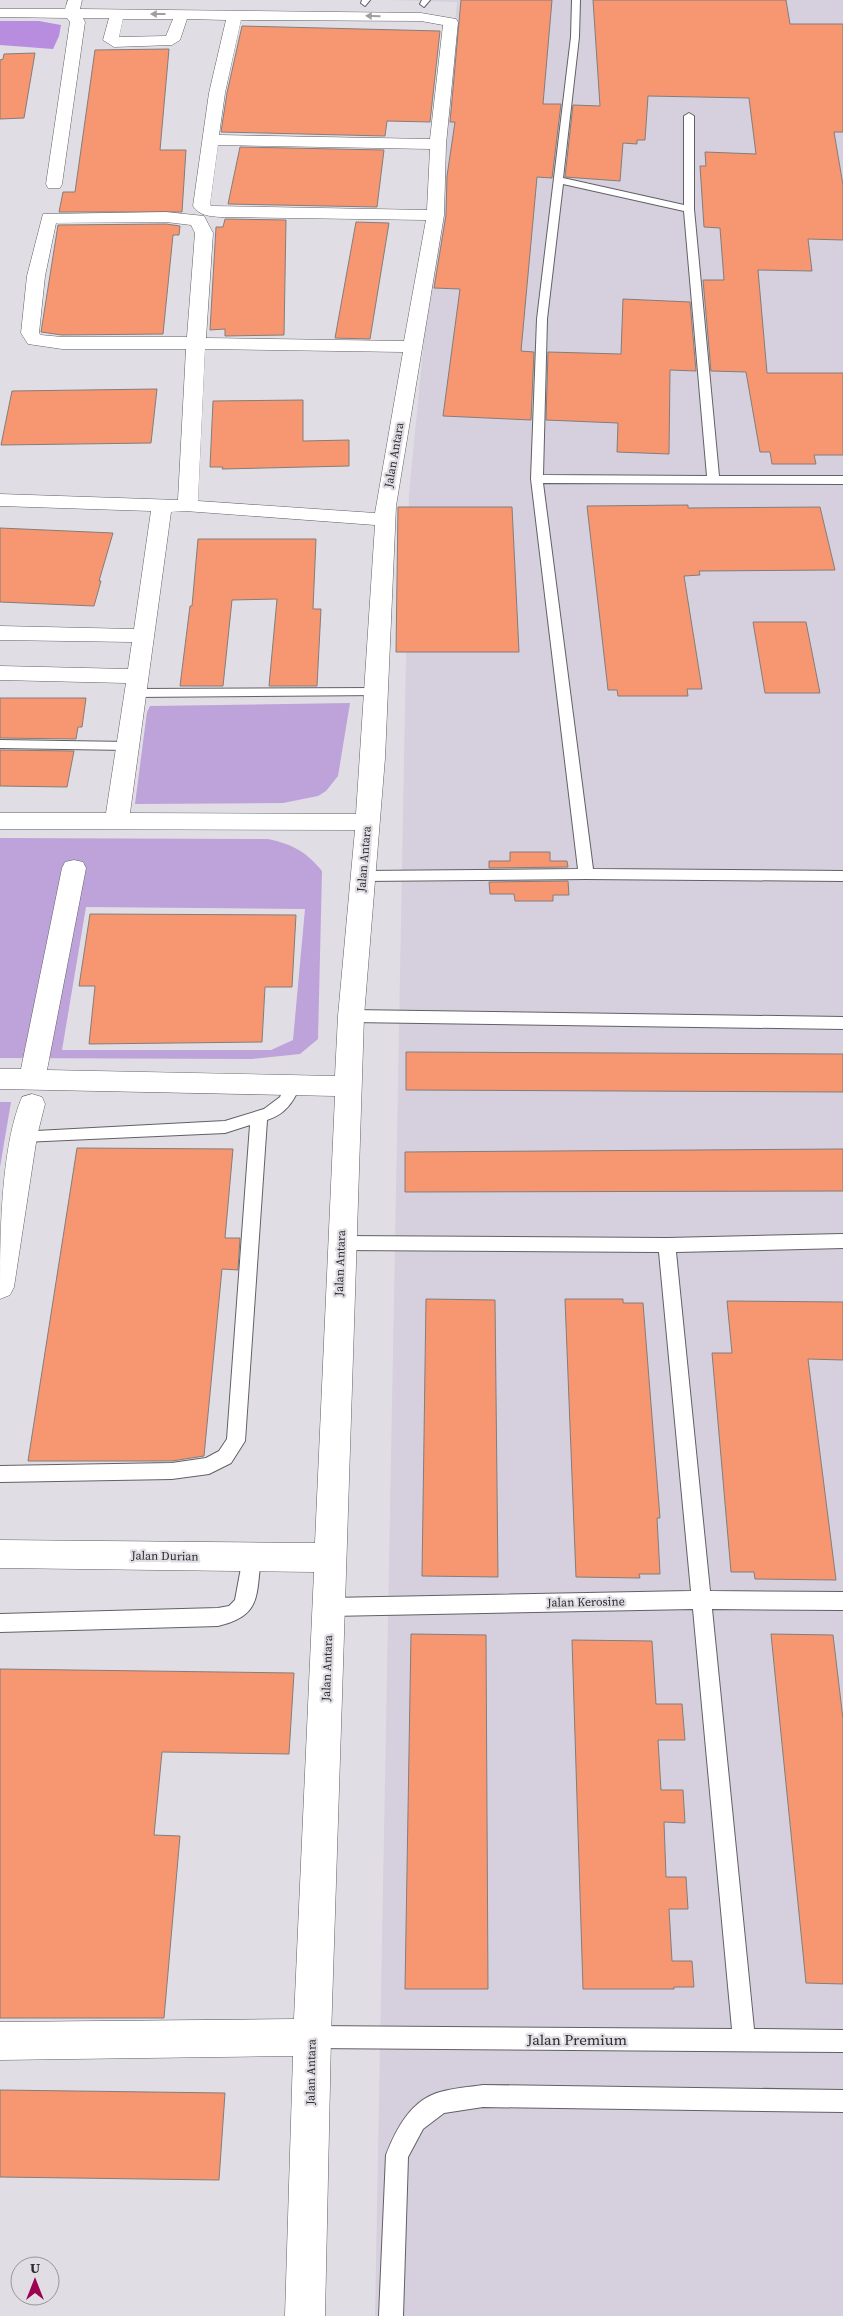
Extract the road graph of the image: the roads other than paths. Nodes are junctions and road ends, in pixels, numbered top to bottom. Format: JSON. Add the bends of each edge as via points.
{"nodes":[{"id":1,"x":0,"y":0,"type":"edge"},
{"id":2,"x":204,"y":0,"type":"edge"},
{"id":3,"x":576,"y":0,"type":"edge"},
{"id":4,"x":247,"y":1,"type":"edge"},
{"id":5,"x":366,"y":1,"type":"edge"},
{"id":6,"x":73,"y":7,"type":"edge"},
{"id":7,"x":424,"y":7,"type":"edge"},
{"id":8,"x":191,"y":10,"type":"edge"},
{"id":9,"x":0,"y":14,"type":"edge"},
{"id":10,"x":118,"y":14,"type":"junction"},
{"id":11,"x":235,"y":15,"type":"junction"},
{"id":12,"x":689,"y":116,"type":"dead end"},
{"id":13,"x":211,"y":140,"type":"junction"},
{"id":14,"x":438,"y":144,"type":"junction"},
{"id":15,"x":559,"y":180,"type":"junction"},
{"id":16,"x":54,"y":184,"type":"dead end"},
{"id":17,"x":689,"y":209,"type":"junction"},
{"id":18,"x":435,"y":215,"type":"junction"},
{"id":19,"x":196,"y":343,"type":"junction"},
{"id":20,"x":413,"y":346,"type":"junction"},
{"id":21,"x":536,"y":479,"type":"junction"},
{"id":22,"x":713,"y":480,"type":"junction"},
{"id":23,"x":843,"y":480,"type":"edge"},
{"id":24,"x":0,"y":500,"type":"edge"},
{"id":25,"x":162,"y":506,"type":"junction"},
{"id":26,"x":188,"y":506,"type":"junction"},
{"id":27,"x":385,"y":520,"type":"junction"},
{"id":28,"x":0,"y":633,"type":"edge"},
{"id":29,"x":144,"y":636,"type":"junction"},
{"id":30,"x":0,"y":673,"type":"edge"},
{"id":31,"x":137,"y":684,"type":"junction"},
{"id":32,"x":376,"y":692,"type":"junction"},
{"id":33,"x":0,"y":744,"type":"edge"},
{"id":34,"x":128,"y":746,"type":"junction"},
{"id":35,"x":0,"y":821,"type":"edge"},
{"id":36,"x":117,"y":821,"type":"junction"},
{"id":37,"x":367,"y":822,"type":"junction"},
{"id":38,"x":74,"y":868,"type":"dead end"},
{"id":39,"x":586,"y":874,"type":"junction"},
{"id":40,"x":362,"y":876,"type":"junction"},
{"id":41,"x":843,"y":876,"type":"edge"},
{"id":42,"x":350,"y":1016,"type":"junction"},
{"id":43,"x":843,"y":1023,"type":"edge"},
{"id":44,"x":0,"y":1079,"type":"edge"},
{"id":45,"x":293,"y":1085,"type":"junction"},
{"id":46,"x":348,"y":1086,"type":"junction"},
{"id":47,"x":32,"y":1092,"type":"junction"},
{"id":48,"x":259,"y":1118,"type":"junction"},
{"id":49,"x":23,"y":1136,"type":"junction"},
{"id":50,"x":843,"y":1241,"type":"edge"},
{"id":51,"x":341,"y":1243,"type":"junction"},
{"id":52,"x":667,"y":1245,"type":"junction"},
{"id":53,"x":0,"y":1287,"type":"edge"},
{"id":54,"x":0,"y":1474,"type":"edge"},
{"id":55,"x":0,"y":1554,"type":"edge"},
{"id":56,"x":252,"y":1557,"type":"junction"},
{"id":57,"x":329,"y":1558,"type":"junction"},
{"id":58,"x":701,"y":1600,"type":"junction"},
{"id":59,"x":843,"y":1601,"type":"edge"},
{"id":60,"x":330,"y":1607,"type":"junction"},
{"id":61,"x":0,"y":1623,"type":"edge"},
{"id":62,"x":312,"y":2037,"type":"junction"},
{"id":63,"x":744,"y":2039,"type":"junction"},
{"id":64,"x":0,"y":2041,"type":"edge"},
{"id":65,"x":843,"y":2041,"type":"edge"},
{"id":66,"x":843,"y":2101,"type":"edge"},
{"id":67,"x":305,"y":2316,"type":"edge"},
{"id":68,"x":391,"y":2316,"type":"edge"}],
"edges":[{"from":1,"to":6,"type":"street"},
{"from":2,"to":8,"type":"street"},
{"from":3,"to":15,"type":"lane","via":[[576,37]]},
{"from":4,"to":5,"type":"street"},
{"from":5,"to":7,"type":"street"},
{"from":6,"to":8,"type":"street"},
{"from":6,"to":9,"type":"street"},
{"from":6,"to":10,"type":"street"},
{"from":6,"to":16,"type":"street","via":[[78,22]]},
{"from":7,"to":11,"type":"street","one_way":true},
{"from":7,"to":14,"type":"street","name":"Jalan Antara","via":[[451,22]]},
{"from":8,"to":10,"type":"street","one_way":true},
{"from":8,"to":10,"type":"street","via":[[172,40],[114,42],[111,40]]},
{"from":8,"to":11,"type":"street"},
{"from":11,"to":13,"type":"street","via":[[217,93]]},
{"from":12,"to":17,"type":"lane"},
{"from":13,"to":14,"type":"street"},
{"from":13,"to":18,"type":"street","via":[[200,201],[207,211]]},
{"from":14,"to":18,"type":"street","name":"Jalan Antara"},
{"from":15,"to":17,"type":"lane"},
{"from":15,"to":21,"type":"lane","via":[[542,319]]},
{"from":17,"to":22,"type":"lane"},
{"from":18,"to":20,"type":"street","name":"Jalan Antara"},
{"from":19,"to":19,"type":"street","via":[[35,340],[30,333],[36,276],[49,218],[166,217],[198,220],[204,233]]},
{"from":19,"to":20,"type":"street"},
{"from":19,"to":26,"type":"street"},
{"from":20,"to":27,"type":"street","name":"Jalan Antara"},
{"from":21,"to":22,"type":"lane"},
{"from":21,"to":39,"type":"lane"},
{"from":22,"to":23,"type":"lane"},
{"from":24,"to":25,"type":"street"},
{"from":25,"to":26,"type":"street"},
{"from":25,"to":29,"type":"street"},
{"from":26,"to":27,"type":"street"},
{"from":27,"to":32,"type":"street","name":"Jalan Antara"},
{"from":28,"to":29,"type":"street"},
{"from":29,"to":31,"type":"street"},
{"from":30,"to":31,"type":"street"},
{"from":31,"to":32,"type":"lane"},
{"from":31,"to":34,"type":"street"},
{"from":32,"to":37,"type":"street","name":"Jalan Antara"},
{"from":33,"to":34,"type":"lane"},
{"from":34,"to":36,"type":"street"},
{"from":35,"to":36,"type":"street"},
{"from":36,"to":37,"type":"street"},
{"from":37,"to":40,"type":"street","name":"Jalan Antara"},
{"from":38,"to":47,"type":"street"},
{"from":39,"to":40,"type":"lane"},
{"from":39,"to":41,"type":"lane"},
{"from":40,"to":42,"type":"street","name":"Jalan Antara"},
{"from":42,"to":43,"type":"lane"},
{"from":42,"to":46,"type":"street","name":"Jalan Antara"},
{"from":44,"to":47,"type":"street"},
{"from":45,"to":46,"type":"street"},
{"from":45,"to":47,"type":"street"},
{"from":45,"to":48,"type":"lane","via":[[286,1101]]},
{"from":46,"to":51,"type":"street","name":"Jalan Antara"},
{"from":47,"to":49,"type":"street"},
{"from":48,"to":49,"type":"lane","via":[[225,1127]]},
{"from":48,"to":54,"type":"lane","via":[[236,1441],[226,1457],[208,1466],[172,1471]]},
{"from":49,"to":53,"type":"street"},
{"from":50,"to":52,"type":"lane"},
{"from":51,"to":52,"type":"lane"},
{"from":51,"to":57,"type":"street","name":"Jalan Antara"},
{"from":52,"to":58,"type":"lane"},
{"from":55,"to":56,"type":"street","name":"Jalan Durian"},
{"from":56,"to":57,"type":"street","name":"Jalan Durian"},
{"from":56,"to":61,"type":"lane","via":[[244,1602],[233,1614]]},
{"from":57,"to":60,"type":"street","name":"Jalan Antara"},
{"from":58,"to":59,"type":"lane","name":"Jalan Kerosine"},
{"from":58,"to":60,"type":"lane","name":"Jalan Kerosine"},
{"from":58,"to":63,"type":"lane"},
{"from":60,"to":62,"type":"street","name":"Jalan Antara"},
{"from":62,"to":63,"type":"lane","name":"Jalan Premium"},
{"from":62,"to":64,"type":"street"},
{"from":62,"to":67,"type":"street","name":"Jalan Antara"},
{"from":63,"to":65,"type":"lane","name":"Jalan Premium"},
{"from":66,"to":68,"type":"lane","via":[[482,2096],[440,2103],[415,2121],[397,2155]]}]}
